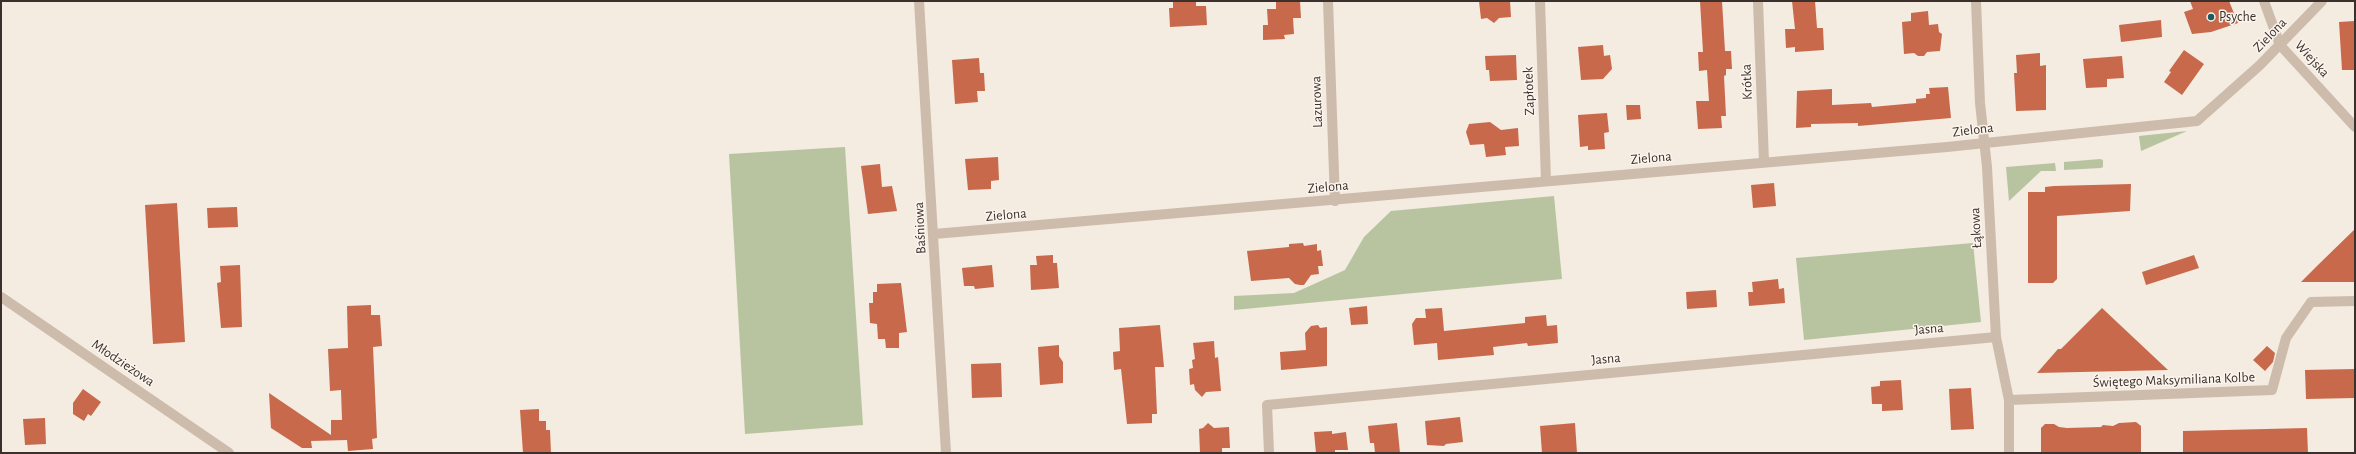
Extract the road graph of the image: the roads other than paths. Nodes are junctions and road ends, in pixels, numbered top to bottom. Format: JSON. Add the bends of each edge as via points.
{"nodes":[{"id":1,"x":919,"y":1,"type":"edge"},
{"id":2,"x":1328,"y":1,"type":"edge"},
{"id":3,"x":1540,"y":1,"type":"edge"},
{"id":4,"x":1758,"y":1,"type":"edge"},
{"id":5,"x":1976,"y":1,"type":"edge"},
{"id":6,"x":2264,"y":1,"type":"edge"},
{"id":7,"x":2322,"y":1,"type":"edge"},
{"id":8,"x":2280,"y":45,"type":"junction"},
{"id":9,"x":2355,"y":127,"type":"edge"},
{"id":10,"x":1984,"y":142,"type":"junction"},
{"id":11,"x":1764,"y":162,"type":"junction"},
{"id":12,"x":1546,"y":181,"type":"junction"},
{"id":13,"x":1335,"y":201,"type":"junction"},
{"id":14,"x":934,"y":234,"type":"junction"},
{"id":15,"x":1,"y":297,"type":"edge"},
{"id":16,"x":2355,"y":301,"type":"edge"},
{"id":17,"x":1996,"y":337,"type":"junction"},
{"id":18,"x":2009,"y":400,"type":"junction"},
{"id":19,"x":229,"y":453,"type":"edge"},
{"id":20,"x":946,"y":453,"type":"edge"},
{"id":21,"x":1269,"y":453,"type":"edge"},
{"id":22,"x":2009,"y":453,"type":"edge"}],
"edges":[{"from":1,"to":14,"type":"street","name":"Baśniowa"},
{"from":2,"to":13,"type":"street","name":"Lazurowa"},
{"from":3,"to":12,"type":"street","name":"Zapłotek"},
{"from":4,"to":11,"type":"street","name":"Krótka"},
{"from":5,"to":10,"type":"street","name":"Łąkowa"},
{"from":6,"to":8,"type":"street","name":"Wiejska"},
{"from":7,"to":8,"type":"street","name":"Zielona"},
{"from":8,"to":9,"type":"street","name":"Wiejska"},
{"from":8,"to":10,"type":"street","name":"Zielona","via":[[2197,122]]},
{"from":10,"to":11,"type":"street","name":"Zielona"},
{"from":10,"to":17,"type":"street","name":"Łąkowa"},
{"from":11,"to":12,"type":"street","name":"Zielona"},
{"from":12,"to":13,"type":"street","name":"Zielona"},
{"from":13,"to":14,"type":"street","name":"Zielona"},
{"from":14,"to":20,"type":"street","name":"Baśniowa"},
{"from":15,"to":19,"type":"street","name":"Młodzieżowa"},
{"from":16,"to":18,"type":"street","name":"Świętego Maksymiliana Kolbe","via":[[2311,302],[2286,338],[2272,390]]},
{"from":17,"to":18,"type":"street","name":"Łąkowa"},
{"from":17,"to":21,"type":"street","name":"Jasna","via":[[1267,405]]},
{"from":18,"to":22,"type":"street","name":"Łąkowa"}]}
